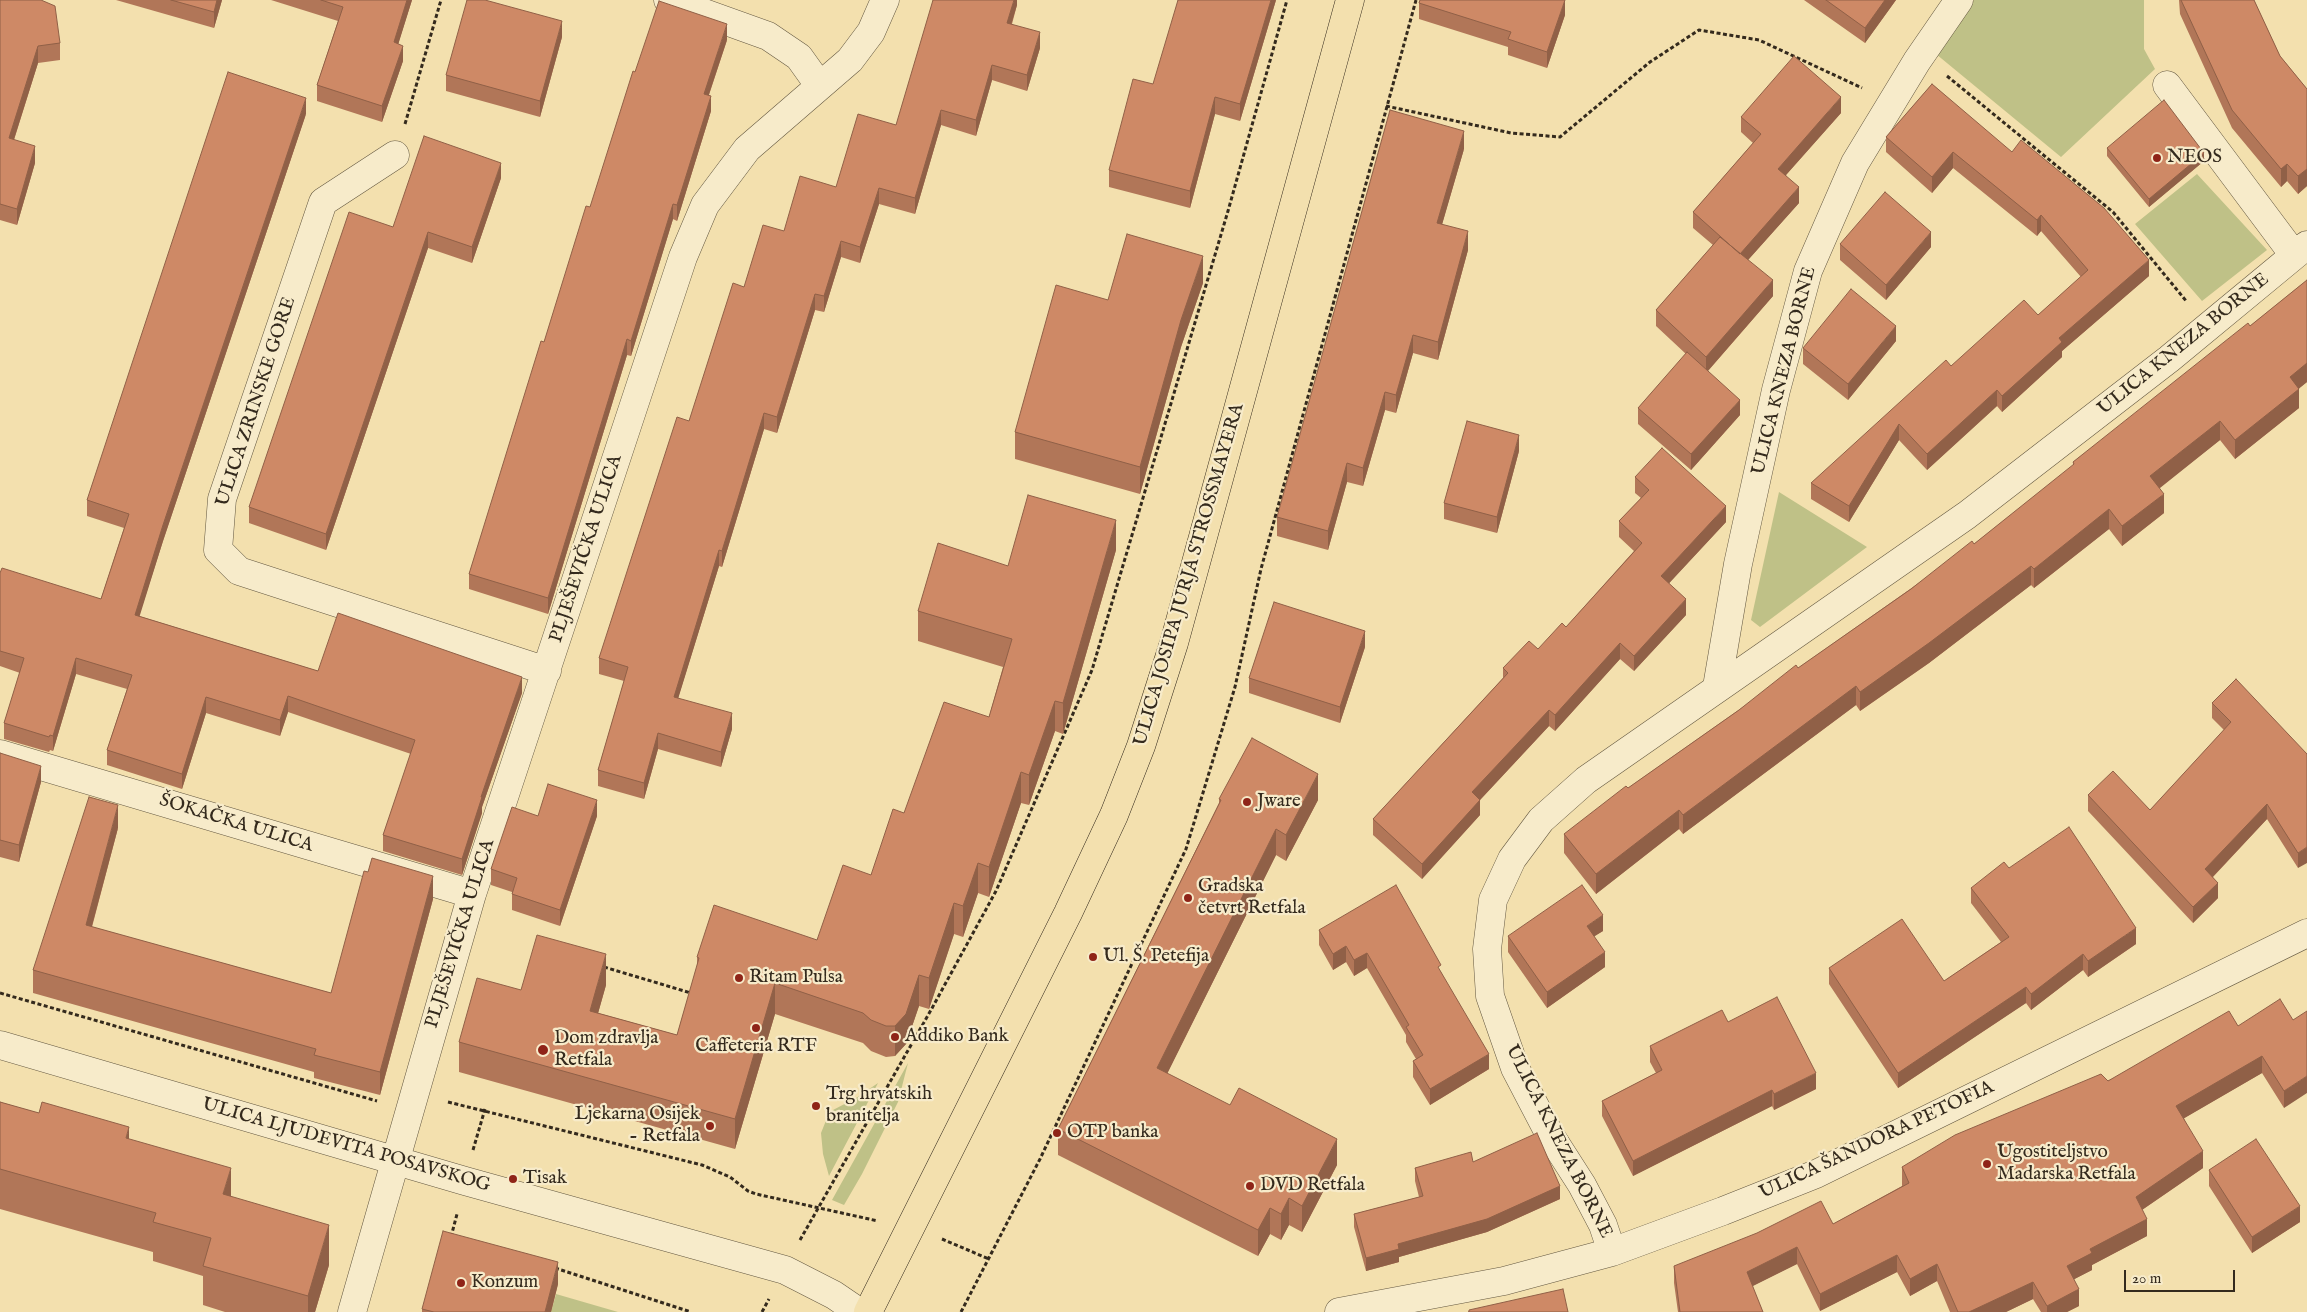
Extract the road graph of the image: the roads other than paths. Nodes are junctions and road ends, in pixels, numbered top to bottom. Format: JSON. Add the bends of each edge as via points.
{"nodes":[{"id":1,"x":668,"y":0,"type":"edge"},
{"id":2,"x":885,"y":0,"type":"edge"},
{"id":3,"x":1350,"y":0,"type":"edge"},
{"id":4,"x":1959,"y":0,"type":"edge"},
{"id":5,"x":820,"y":85,"type":"junction"},
{"id":6,"x":2167,"y":85,"type":"dead end"},
{"id":7,"x":395,"y":155,"type":"road end"},
{"id":8,"x":2301,"y":250,"type":"edge"},
{"id":9,"x":547,"y":671,"type":"junction"},
{"id":10,"x":1718,"y":687,"type":"junction"},
{"id":11,"x":0,"y":754,"type":"edge"},
{"id":12,"x":472,"y":894,"type":"junction"},
{"id":13,"x":2307,"y":934,"type":"edge"},
{"id":14,"x":0,"y":1045,"type":"edge"},
{"id":15,"x":394,"y":1160,"type":"junction"},
{"id":16,"x":1612,"y":1252,"type":"junction"},
{"id":17,"x":352,"y":1312,"type":"edge"},
{"id":18,"x":859,"y":1312,"type":"edge"},
{"id":19,"x":868,"y":1312,"type":"edge"},
{"id":20,"x":1339,"y":1312,"type":"edge"}],
"edges":[{"from":1,"to":5,"type":"street","via":[[768,36],[799,57]]},
{"from":2,"to":5,"type":"street","name":"PLJEŠEVIČKA ULICA","via":[[871,32],[850,60]]},
{"from":3,"to":19,"type":"main road","name":"ULICA JOSIPA JURJA STROSSMAYERA","via":[[1174,643],[1142,746],[1068,913]]},
{"from":4,"to":10,"type":"street","name":"ULICA KNEZA BORNE","via":[[1855,163],[1808,271],[1770,419],[1738,564]]},
{"from":5,"to":9,"type":"street","name":"PLJEŠEVIČKA ULICA","via":[[747,149],[705,206],[683,257]]},
{"from":6,"to":8,"type":"street"},
{"from":7,"to":9,"type":"street","name":"ULICA ZRINSKE GORE","via":[[323,202],[222,499],[218,550],[239,571]]},
{"from":8,"to":10,"type":"street","name":"ULICA KNEZA BORNE","via":[[2208,327],[1967,515]]},
{"from":9,"to":12,"type":"street","name":"PLJEŠEVIČKA ULICA"},
{"from":10,"to":16,"type":"street","name":"ULICA KNEZA BORNE","via":[[1586,780],[1541,820],[1512,858],[1493,900],[1487,949],[1490,996],[1515,1068],[1550,1136],[1599,1217]]},
{"from":11,"to":12,"type":"street","name":"ŠOKAČKA ULICA"},
{"from":12,"to":15,"type":"street","name":"PLJEŠEVIČKA ULICA"},
{"from":13,"to":16,"type":"street","name":"ULICA ŠANDORA PETOFIA","via":[[1816,1174]]},
{"from":14,"to":15,"type":"street","name":"ULICA LJUDEVITA POSAVSKOG"},
{"from":15,"to":17,"type":"street","name":"PLJEŠEVIČKA ULICA"},
{"from":15,"to":18,"type":"street","name":"ULICA LJUDEVITA POSAVSKOG","via":[[785,1270]]},
{"from":16,"to":20,"type":"street","name":"ULICA ŠANDORA PETOFIA","via":[[1504,1282]]}]}
